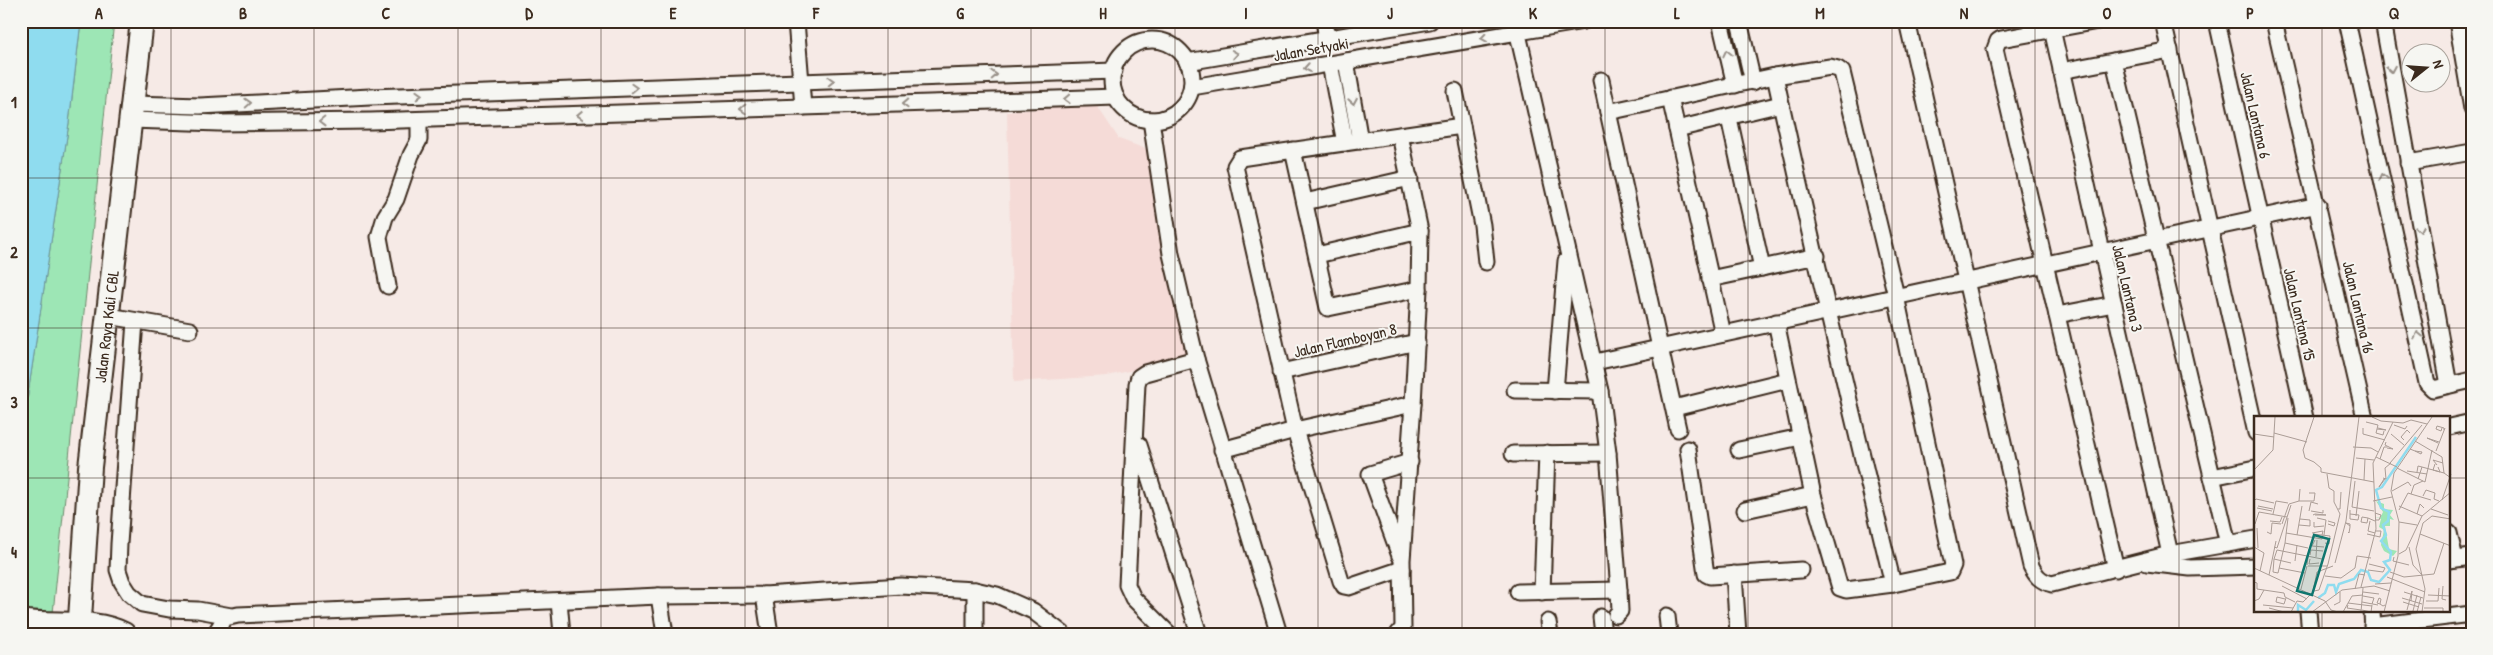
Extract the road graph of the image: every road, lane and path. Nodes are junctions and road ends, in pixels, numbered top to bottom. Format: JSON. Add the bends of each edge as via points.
{"nodes":[{"id":1,"x":142,"y":21,"type":"edge"},
{"id":2,"x":796,"y":21,"type":"edge"},
{"id":3,"x":1324,"y":21,"type":"edge"},
{"id":4,"x":1430,"y":21,"type":"edge"},
{"id":5,"x":1584,"y":21,"type":"edge"},
{"id":6,"x":1720,"y":21,"type":"edge"},
{"id":7,"x":1739,"y":21,"type":"edge"},
{"id":8,"x":1907,"y":21,"type":"edge"},
{"id":9,"x":2163,"y":21,"type":"edge"},
{"id":10,"x":2217,"y":21,"type":"edge"},
{"id":11,"x":2274,"y":21,"type":"edge"},
{"id":12,"x":2346,"y":21,"type":"edge"},
{"id":13,"x":2383,"y":21,"type":"edge"},
{"id":14,"x":2456,"y":21,"type":"edge"},
{"id":15,"x":2088,"y":22,"type":"edge"},
{"id":16,"x":2067,"y":24,"type":"edge"},
{"id":17,"x":1516,"y":27,"type":"edge"},
{"id":18,"x":1341,"y":29,"type":"edge"},
{"id":19,"x":2052,"y":29,"type":"junction"},
{"id":20,"x":1326,"y":38,"type":"junction"},
{"id":21,"x":2170,"y":50,"type":"junction"},
{"id":22,"x":1346,"y":61,"type":"junction"},
{"id":23,"x":2114,"y":61,"type":"junction"},
{"id":24,"x":1187,"y":62,"type":"junction"},
{"id":25,"x":1330,"y":64,"type":"junction"},
{"id":26,"x":1114,"y":71,"type":"junction"},
{"id":27,"x":2061,"y":71,"type":"junction"},
{"id":28,"x":1775,"y":76,"type":"junction"},
{"id":29,"x":1601,"y":80,"type":"dead end"},
{"id":30,"x":800,"y":82,"type":"junction"},
{"id":31,"x":1753,"y":82,"type":"junction"},
{"id":32,"x":1735,"y":85,"type":"junction"},
{"id":33,"x":1192,"y":87,"type":"junction"},
{"id":34,"x":1454,"y":91,"type":"dead end"},
{"id":35,"x":1116,"y":97,"type":"junction"},
{"id":36,"x":1670,"y":98,"type":"junction"},
{"id":37,"x":220,"y":104,"type":"junction"},
{"id":38,"x":1781,"y":104,"type":"junction"},
{"id":39,"x":803,"y":107,"type":"junction"},
{"id":40,"x":2472,"y":109,"type":"edge"},
{"id":41,"x":132,"y":112,"type":"junction"},
{"id":42,"x":1608,"y":112,"type":"junction"},
{"id":43,"x":1729,"y":118,"type":"junction"},
{"id":44,"x":419,"y":120,"type":"junction"},
{"id":45,"x":1151,"y":120,"type":"junction"},
{"id":46,"x":219,"y":123,"type":"junction"},
{"id":47,"x":1462,"y":126,"type":"junction"},
{"id":48,"x":1676,"y":129,"type":"junction"},
{"id":49,"x":1400,"y":135,"type":"junction"},
{"id":50,"x":1360,"y":141,"type":"junction"},
{"id":51,"x":1344,"y":143,"type":"junction"},
{"id":52,"x":1293,"y":150,"type":"junction"},
{"id":53,"x":2472,"y":152,"type":"edge"},
{"id":54,"x":2408,"y":162,"type":"junction"},
{"id":55,"x":1410,"y":178,"type":"junction"},
{"id":56,"x":1305,"y":202,"type":"junction"},
{"id":57,"x":2318,"y":205,"type":"junction"},
{"id":58,"x":2261,"y":217,"type":"junction"},
{"id":59,"x":2209,"y":228,"type":"junction"},
{"id":60,"x":1420,"y":231,"type":"junction"},
{"id":61,"x":2156,"y":240,"type":"junction"},
{"id":62,"x":1568,"y":246,"type":"junction"},
{"id":63,"x":2102,"y":251,"type":"junction"},
{"id":64,"x":1317,"y":255,"type":"junction"},
{"id":65,"x":1817,"y":256,"type":"junction"},
{"id":66,"x":1486,"y":262,"type":"dead end"},
{"id":67,"x":2044,"y":264,"type":"junction"},
{"id":68,"x":1762,"y":268,"type":"junction"},
{"id":69,"x":1710,"y":279,"type":"junction"},
{"id":70,"x":1967,"y":280,"type":"junction"},
{"id":71,"x":388,"y":286,"type":"dead end"},
{"id":72,"x":1419,"y":288,"type":"junction"},
{"id":73,"x":1896,"y":296,"type":"junction"},
{"id":74,"x":2114,"y":304,"type":"junction"},
{"id":75,"x":1828,"y":311,"type":"junction"},
{"id":76,"x":2057,"y":315,"type":"junction"},
{"id":77,"x":109,"y":316,"type":"junction"},
{"id":78,"x":137,"y":321,"type":"junction"},
{"id":79,"x":1776,"y":322,"type":"junction"},
{"id":80,"x":190,"y":330,"type":"dead end"},
{"id":81,"x":1723,"y":334,"type":"junction"},
{"id":82,"x":1417,"y":342,"type":"junction"},
{"id":83,"x":1660,"y":348,"type":"junction"},
{"id":84,"x":1196,"y":359,"type":"junction"},
{"id":85,"x":1594,"y":362,"type":"junction"},
{"id":86,"x":1281,"y":372,"type":"junction"},
{"id":87,"x":1788,"y":380,"type":"junction"},
{"id":88,"x":2472,"y":380,"type":"edge"},
{"id":89,"x":2449,"y":385,"type":"junction"},
{"id":90,"x":1515,"y":390,"type":"dead end"},
{"id":91,"x":1555,"y":391,"type":"junction"},
{"id":92,"x":1600,"y":391,"type":"junction"},
{"id":93,"x":1413,"y":404,"type":"junction"},
{"id":94,"x":1674,"y":408,"type":"junction"},
{"id":95,"x":2306,"y":416,"type":"edge"},
{"id":96,"x":2365,"y":416,"type":"edge"},
{"id":97,"x":2472,"y":422,"type":"edge"},
{"id":98,"x":2254,"y":424,"type":"edge"},
{"id":99,"x":2450,"y":427,"type":"edge"},
{"id":100,"x":1678,"y":429,"type":"dead end"},
{"id":101,"x":1295,"y":430,"type":"junction"},
{"id":102,"x":1136,"y":436,"type":"junction"},
{"id":103,"x":1801,"y":437,"type":"junction"},
{"id":104,"x":1688,"y":448,"type":"dead end"},
{"id":105,"x":1222,"y":450,"type":"junction"},
{"id":106,"x":1739,"y":450,"type":"dead end"},
{"id":107,"x":1547,"y":453,"type":"junction"},
{"id":108,"x":1608,"y":453,"type":"junction"},
{"id":109,"x":1513,"y":454,"type":"dead end"},
{"id":110,"x":1410,"y":462,"type":"junction"},
{"id":111,"x":2254,"y":468,"type":"edge"},
{"id":112,"x":2212,"y":477,"type":"junction"},
{"id":113,"x":1813,"y":495,"type":"junction"},
{"id":114,"x":1745,"y":510,"type":"dead end"},
{"id":115,"x":2254,"y":539,"type":"edge"},
{"id":116,"x":2450,"y":542,"type":"edge"},
{"id":117,"x":2228,"y":544,"type":"junction"},
{"id":118,"x":2170,"y":554,"type":"junction"},
{"id":119,"x":2472,"y":557,"type":"edge"},
{"id":120,"x":2452,"y":560,"type":"edge"},
{"id":121,"x":2143,"y":562,"type":"junction"},
{"id":122,"x":1402,"y":565,"type":"junction"},
{"id":123,"x":2254,"y":566,"type":"edge"},
{"id":124,"x":1801,"y":570,"type":"dead end"},
{"id":125,"x":2116,"y":570,"type":"junction"},
{"id":126,"x":1734,"y":574,"type":"junction"},
{"id":127,"x":1893,"y":584,"type":"junction"},
{"id":128,"x":975,"y":590,"type":"junction"},
{"id":129,"x":1619,"y":590,"type":"junction"},
{"id":130,"x":1518,"y":592,"type":"dead end"},
{"id":131,"x":1542,"y":592,"type":"junction"},
{"id":132,"x":764,"y":595,"type":"junction"},
{"id":133,"x":660,"y":596,"type":"junction"},
{"id":134,"x":559,"y":600,"type":"junction"},
{"id":135,"x":2308,"y":612,"type":"edge"},
{"id":136,"x":2472,"y":614,"type":"edge"},
{"id":137,"x":231,"y":616,"type":"junction"},
{"id":138,"x":1667,"y":616,"type":"dead end"},
{"id":139,"x":30,"y":623,"type":"edge"},
{"id":140,"x":2372,"y":624,"type":"edge"},
{"id":141,"x":2427,"y":627,"type":"edge"},
{"id":142,"x":80,"y":629,"type":"edge"},
{"id":143,"x":124,"y":634,"type":"edge"},
{"id":144,"x":215,"y":634,"type":"edge"},
{"id":145,"x":562,"y":634,"type":"edge"},
{"id":146,"x":666,"y":634,"type":"edge"},
{"id":147,"x":770,"y":634,"type":"edge"},
{"id":148,"x":975,"y":634,"type":"edge"},
{"id":149,"x":1062,"y":634,"type":"edge"},
{"id":150,"x":1169,"y":634,"type":"edge"},
{"id":151,"x":1199,"y":634,"type":"edge"},
{"id":152,"x":1279,"y":634,"type":"edge"},
{"id":153,"x":1398,"y":634,"type":"edge"},
{"id":154,"x":1603,"y":634,"type":"edge"},
{"id":155,"x":1669,"y":634,"type":"edge"},
{"id":156,"x":1738,"y":634,"type":"edge"},
{"id":157,"x":2310,"y":634,"type":"edge"}],
"edges":[{"from":1,"to":41,"type":"main road","name":"Jalan Raya Kali CBL"},
{"from":2,"to":30,"type":"street"},
{"from":3,"to":20,"type":"street"},
{"from":4,"to":18,"type":"street"},
{"from":5,"to":17,"type":"street","name":"Jalan Setyaki"},
{"from":32,"to":6,"type":"street","one_way":true},
{"from":7,"to":31,"type":"street"},
{"from":8,"to":70,"type":"street"},
{"from":9,"to":21,"type":"street"},
{"from":10,"to":58,"type":"street","name":"Jalan Lantana 6"},
{"from":11,"to":57,"type":"street","name":"Jalan Lantana 16"},
{"from":89,"to":12,"type":"street","one_way":true,"via":[[2433,388],[2428,383]]},
{"from":13,"to":54,"type":"street","one_way":true},
{"from":14,"to":40,"type":"street"},
{"from":15,"to":16,"type":"street"},
{"from":16,"to":19,"type":"street"},
{"from":17,"to":22,"type":"street","name":"Jalan Setyaki","one_way":true},
{"from":17,"to":62,"type":"street"},
{"from":18,"to":20,"type":"street"},
{"from":19,"to":27,"type":"street","name":"Jalan Lantana 3"},
{"from":19,"to":67,"type":"street","via":[[2001,39],[1995,49]]},
{"from":24,"to":20,"type":"street","one_way":true},
{"from":21,"to":23,"type":"street"},
{"from":21,"to":59,"type":"street"},
{"from":22,"to":25,"type":"street","name":"Jalan Setyaki"},
{"from":22,"to":50,"type":"street","one_way":true},
{"from":23,"to":27,"type":"street"},
{"from":23,"to":61,"type":"street"},
{"from":24,"to":26,"type":"street","via":[[1172,46],[1151,40],[1130,47],[1120,57]]},
{"from":24,"to":33,"type":"street","via":[[1192,74]]},
{"from":25,"to":33,"type":"street","name":"Jalan Setyaki","one_way":true},
{"from":25,"to":51,"type":"street"},
{"from":30,"to":26,"type":"street","one_way":true},
{"from":26,"to":35,"type":"street"},
{"from":27,"to":63,"type":"street","name":"Jalan Lantana 3"},
{"from":28,"to":31,"type":"street"},
{"from":28,"to":38,"type":"street"},
{"from":28,"to":73,"type":"street","via":[[1830,67],[1842,72]]},
{"from":29,"to":42,"type":"street"},
{"from":37,"to":30,"type":"street","one_way":true},
{"from":30,"to":39,"type":"street"},
{"from":31,"to":32,"type":"street"},
{"from":32,"to":36,"type":"street"},
{"from":33,"to":45,"type":"street","via":[[1178,111],[1160,120]]},
{"from":34,"to":47,"type":"street"},
{"from":35,"to":39,"type":"street","one_way":true},
{"from":35,"to":45,"type":"street","via":[[1130,114]]},
{"from":36,"to":42,"type":"street"},
{"from":36,"to":48,"type":"street"},
{"from":37,"to":41,"type":"street","via":[[164,106]]},
{"from":37,"to":46,"type":"street"},
{"from":38,"to":43,"type":"street"},
{"from":38,"to":65,"type":"street"},
{"from":39,"to":44,"type":"street","one_way":true},
{"from":41,"to":46,"type":"street","via":[[165,122]]},
{"from":41,"to":77,"type":"main road","name":"Jalan Raya Kali CBL"},
{"from":42,"to":83,"type":"street"},
{"from":43,"to":48,"type":"street"},
{"from":43,"to":68,"type":"street"},
{"from":44,"to":46,"type":"street","one_way":true},
{"from":44,"to":71,"type":"street","via":[[419,140],[379,237]]},
{"from":45,"to":84,"type":"street","via":[[1171,254]]},
{"from":47,"to":49,"type":"street"},
{"from":47,"to":66,"type":"street"},
{"from":48,"to":69,"type":"street"},
{"from":49,"to":50,"type":"street"},
{"from":49,"to":55,"type":"street"},
{"from":50,"to":51,"type":"street"},
{"from":51,"to":52,"type":"street"},
{"from":52,"to":56,"type":"street"},
{"from":52,"to":86,"type":"street","via":[[1240,158],[1235,166]]},
{"from":53,"to":54,"type":"street"},
{"from":54,"to":89,"type":"street","one_way":true},
{"from":55,"to":56,"type":"street"},
{"from":55,"to":60,"type":"street"},
{"from":56,"to":64,"type":"street"},
{"from":57,"to":58,"type":"street"},
{"from":57,"to":96,"type":"street","name":"Jalan Lantana 16"},
{"from":58,"to":59,"type":"street"},
{"from":58,"to":95,"type":"street","name":"Jalan Lantana 15"},
{"from":59,"to":61,"type":"street"},
{"from":59,"to":98,"type":"street"},
{"from":60,"to":64,"type":"street"},
{"from":60,"to":72,"type":"street"},
{"from":61,"to":63,"type":"street"},
{"from":61,"to":112,"type":"street"},
{"from":62,"to":85,"type":"street"},
{"from":62,"to":91,"type":"street"},
{"from":63,"to":67,"type":"street"},
{"from":63,"to":74,"type":"street","name":"Jalan Lantana 3"},
{"from":64,"to":72,"type":"street","via":[[1328,308]]},
{"from":65,"to":68,"type":"street"},
{"from":65,"to":75,"type":"street"},
{"from":67,"to":70,"type":"street"},
{"from":67,"to":76,"type":"street"},
{"from":68,"to":69,"type":"street"},
{"from":69,"to":81,"type":"street"},
{"from":70,"to":73,"type":"street"},
{"from":70,"to":125,"type":"street","via":[[2031,566],[2036,576],[2052,584]]},
{"from":72,"to":82,"type":"street"},
{"from":73,"to":75,"type":"street"},
{"from":73,"to":127,"type":"street","via":[[1953,565],[1950,572]]},
{"from":74,"to":76,"type":"street"},
{"from":74,"to":118,"type":"street","name":"Jalan Lantana 3"},
{"from":75,"to":79,"type":"street"},
{"from":75,"to":127,"type":"street"},
{"from":76,"to":125,"type":"street"},
{"from":77,"to":78,"type":"street"},
{"from":77,"to":142,"type":"main road","name":"Jalan Raya Kali CBL","via":[[90,467]]},
{"from":78,"to":80,"type":"street"},
{"from":78,"to":137,"type":"street","via":[[118,570],[130,593],[148,606]]},
{"from":79,"to":81,"type":"street"},
{"from":79,"to":87,"type":"street"},
{"from":81,"to":83,"type":"street"},
{"from":82,"to":86,"type":"street","name":"Jalan Flamboyan 8"},
{"from":82,"to":93,"type":"street"},
{"from":83,"to":85,"type":"street"},
{"from":83,"to":94,"type":"street"},
{"from":84,"to":102,"type":"street","via":[[1139,377]]},
{"from":84,"to":105,"type":"street"},
{"from":85,"to":92,"type":"street"},
{"from":86,"to":101,"type":"street"},
{"from":87,"to":94,"type":"street"},
{"from":87,"to":103,"type":"street"},
{"from":88,"to":89,"type":"street"},
{"from":90,"to":91,"type":"street"},
{"from":91,"to":92,"type":"street"},
{"from":92,"to":108,"type":"street"},
{"from":93,"to":101,"type":"street"},
{"from":93,"to":110,"type":"street"},
{"from":94,"to":100,"type":"street"},
{"from":97,"to":99,"type":"street"},
{"from":101,"to":105,"type":"street"},
{"from":101,"to":122,"type":"street","via":[[1344,586],[1349,587]]},
{"from":102,"to":150,"type":"street","via":[[1128,591]]},
{"from":102,"to":151,"type":"street"},
{"from":103,"to":106,"type":"street"},
{"from":103,"to":113,"type":"street"},
{"from":104,"to":126,"type":"street","via":[[1704,571],[1710,576]]},
{"from":105,"to":152,"type":"street"},
{"from":107,"to":108,"type":"street"},
{"from":107,"to":109,"type":"street"},
{"from":107,"to":131,"type":"street"},
{"from":108,"to":129,"type":"street"},
{"from":110,"to":122,"type":"street"},
{"from":110,"to":122,"type":"street","via":[[1370,474]]},
{"from":111,"to":112,"type":"street"},
{"from":112,"to":117,"type":"street"},
{"from":113,"to":114,"type":"street"},
{"from":113,"to":127,"type":"street","via":[[1840,588]]},
{"from":115,"to":117,"type":"street"},
{"from":116,"to":120,"type":"street"},
{"from":117,"to":118,"type":"street"},
{"from":118,"to":121,"type":"street"},
{"from":119,"to":120,"type":"street"},
{"from":121,"to":123,"type":"street","via":[[2190,568]]},
{"from":121,"to":125,"type":"street"},
{"from":122,"to":153,"type":"street","via":[[1403,628]]},
{"from":124,"to":126,"type":"street"},
{"from":126,"to":156,"type":"street"},
{"from":128,"to":132,"type":"street","via":[[901,586]]},
{"from":128,"to":148,"type":"street"},
{"from":128,"to":149,"type":"street","via":[[1016,601]]},
{"from":129,"to":131,"type":"street"},
{"from":129,"to":154,"type":"street","via":[[1620,612],[1608,616]]},
{"from":130,"to":131,"type":"street"},
{"from":132,"to":133,"type":"street"},
{"from":132,"to":147,"type":"street"},
{"from":133,"to":134,"type":"street"},
{"from":133,"to":146,"type":"street"},
{"from":134,"to":137,"type":"street"},
{"from":134,"to":145,"type":"street"},
{"from":135,"to":157,"type":"street"},
{"from":136,"to":141,"type":"street"},
{"from":137,"to":144,"type":"street","via":[[219,624]]},
{"from":138,"to":155,"type":"street"},
{"from":139,"to":142,"type":"main road"},
{"from":140,"to":141,"type":"street"},
{"from":142,"to":143,"type":"main road","via":[[107,628]]}]}
